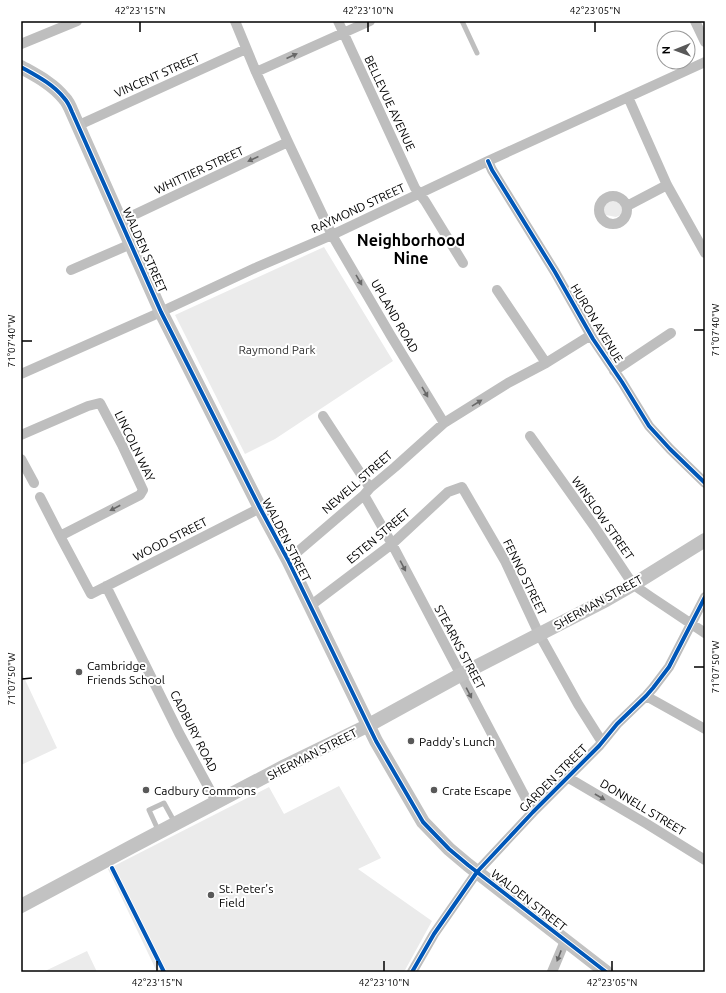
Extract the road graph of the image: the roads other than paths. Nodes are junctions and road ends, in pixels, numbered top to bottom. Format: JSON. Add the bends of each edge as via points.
{"nodes":[{"id":1,"x":77,"y":21,"type":"edge"},
{"id":2,"x":235,"y":21,"type":"edge"},
{"id":3,"x":338,"y":21,"type":"edge"},
{"id":4,"x":370,"y":21,"type":"edge"},
{"id":5,"x":462,"y":21,"type":"edge"},
{"id":6,"x":695,"y":21,"type":"edge"},
{"id":7,"x":343,"y":33,"type":"junction"},
{"id":8,"x":705,"y":42,"type":"edge"},
{"id":9,"x":21,"y":44,"type":"edge"},
{"id":10,"x":246,"y":49,"type":"junction"},
{"id":11,"x":477,"y":53,"type":"dead end"},
{"id":12,"x":705,"y":62,"type":"edge"},
{"id":13,"x":21,"y":67,"type":"edge"},
{"id":14,"x":256,"y":72,"type":"junction"},
{"id":15,"x":628,"y":97,"type":"junction"},
{"id":16,"x":79,"y":125,"type":"junction"},
{"id":17,"x":288,"y":142,"type":"junction"},
{"id":18,"x":488,"y":161,"type":"junction"},
{"id":19,"x":666,"y":185,"type":"junction"},
{"id":20,"x":419,"y":194,"type":"junction"},
{"id":21,"x":627,"y":206,"type":"dead end"},
{"id":22,"x":120,"y":221,"type":"junction"},
{"id":23,"x":332,"y":235,"type":"junction"},
{"id":24,"x":131,"y":244,"type":"junction"},
{"id":25,"x":705,"y":253,"type":"edge"},
{"id":26,"x":463,"y":263,"type":"dead end"},
{"id":27,"x":71,"y":270,"type":"dead end"},
{"id":28,"x":497,"y":290,"type":"dead end"},
{"id":29,"x":161,"y":312,"type":"junction"},
{"id":30,"x":671,"y":333,"type":"dead end"},
{"id":31,"x":591,"y":335,"type":"junction"},
{"id":32,"x":546,"y":363,"type":"junction"},
{"id":33,"x":614,"y":371,"type":"junction"},
{"id":34,"x":21,"y":374,"type":"edge"},
{"id":35,"x":323,"y":416,"type":"dead end"},
{"id":36,"x":444,"y":423,"type":"junction"},
{"id":37,"x":21,"y":435,"type":"edge"},
{"id":38,"x":530,"y":436,"type":"dead end"},
{"id":39,"x":21,"y":459,"type":"edge"},
{"id":40,"x":34,"y":483,"type":"dead end"},
{"id":41,"x":705,"y":483,"type":"edge"},
{"id":42,"x":462,"y":487,"type":"joint"},
{"id":43,"x":367,"y":491,"type":"junction"},
{"id":44,"x":40,"y":496,"type":"dead end"},
{"id":45,"x":260,"y":508,"type":"junction"},
{"id":46,"x":60,"y":536,"type":"junction"},
{"id":47,"x":705,"y":540,"type":"edge"},
{"id":48,"x":392,"y":544,"type":"junction"},
{"id":49,"x":288,"y":560,"type":"junction"},
{"id":50,"x":634,"y":583,"type":"junction"},
{"id":51,"x":106,"y":586,"type":"junction"},
{"id":52,"x":705,"y":597,"type":"edge"},
{"id":53,"x":310,"y":606,"type":"junction"},
{"id":54,"x":691,"y":625,"type":"junction"},
{"id":55,"x":705,"y":633,"type":"edge"},
{"id":56,"x":539,"y":634,"type":"junction"},
{"id":57,"x":460,"y":675,"type":"junction"},
{"id":58,"x":646,"y":696,"type":"junction"},
{"id":59,"x":369,"y":725,"type":"junction"},
{"id":60,"x":705,"y":729,"type":"edge"},
{"id":61,"x":602,"y":742,"type":"junction"},
{"id":62,"x":567,"y":777,"type":"junction"},
{"id":63,"x":217,"y":803,"type":"junction"},
{"id":64,"x":532,"y":812,"type":"junction"},
{"id":65,"x":175,"y":824,"type":"junction"},
{"id":66,"x":160,"y":832,"type":"junction"},
{"id":67,"x":705,"y":860,"type":"edge"},
{"id":68,"x":477,"y":872,"type":"junction"},
{"id":69,"x":21,"y":906,"type":"edge"},
{"id":70,"x":565,"y":941,"type":"junction"},
{"id":71,"x":412,"y":972,"type":"edge"},
{"id":72,"x":552,"y":972,"type":"edge"},
{"id":73,"x":606,"y":972,"type":"edge"}],
"edges":[{"from":1,"to":9,"type":"street"},
{"from":2,"to":10,"type":"street","name":"UPLAND ROAD"},
{"from":3,"to":7,"type":"street","name":"BELLEVUE AVENUE"},
{"from":4,"to":7,"type":"street"},
{"from":5,"to":11,"type":"lane"},
{"from":6,"to":8,"type":"street"},
{"from":14,"to":7,"type":"street","one_way":true},
{"from":7,"to":20,"type":"street","name":"BELLEVUE AVENUE"},
{"from":10,"to":14,"type":"street","name":"UPLAND ROAD"},
{"from":10,"to":16,"type":"street","name":"VINCENT STREET"},
{"from":12,"to":15,"type":"street","name":"RAYMOND STREET"},
{"from":13,"to":16,"type":"street","name":"WALDEN STREET","via":[[42,78],[66,99]]},
{"from":14,"to":17,"type":"street","name":"UPLAND ROAD"},
{"from":15,"to":18,"type":"street","name":"RAYMOND STREET"},
{"from":15,"to":19,"type":"street"},
{"from":16,"to":22,"type":"street","name":"WALDEN STREET"},
{"from":17,"to":22,"type":"street","name":"WHITTIER STREET","one_way":true},
{"from":17,"to":23,"type":"street","name":"UPLAND ROAD"},
{"from":18,"to":20,"type":"street","name":"RAYMOND STREET"},
{"from":18,"to":31,"type":"street","name":"HURON AVENUE"},
{"from":19,"to":21,"type":"street"},
{"from":19,"to":25,"type":"street"},
{"from":20,"to":23,"type":"street","name":"RAYMOND STREET"},
{"from":20,"to":26,"type":"street","name":"BELLEVUE AVENUE"},
{"from":22,"to":24,"type":"street","name":"WALDEN STREET"},
{"from":23,"to":29,"type":"street","name":"RAYMOND STREET"},
{"from":23,"to":36,"type":"street","name":"UPLAND ROAD","one_way":true},
{"from":24,"to":27,"type":"street"},
{"from":24,"to":29,"type":"street","name":"WALDEN STREET"},
{"from":28,"to":32,"type":"street"},
{"from":29,"to":34,"type":"street","name":"RAYMOND STREET"},
{"from":29,"to":45,"type":"street","name":"WALDEN STREET"},
{"from":30,"to":33,"type":"street"},
{"from":31,"to":32,"type":"street"},
{"from":31,"to":33,"type":"street","name":"HURON AVENUE"},
{"from":36,"to":32,"type":"street","one_way":true,"via":[[508,383]]},
{"from":33,"to":41,"type":"street","name":"HURON AVENUE","via":[[649,426]]},
{"from":35,"to":43,"type":"street","name":"STEARNS STREET"},
{"from":36,"to":43,"type":"street","name":"NEWELL STREET"},
{"from":37,"to":46,"type":"street","name":"LINCOLN WAY","one_way":true,"via":[[88,406],[100,404],[143,490],[140,495]]},
{"from":38,"to":50,"type":"street","name":"WINSLOW STREET"},
{"from":39,"to":40,"type":"street"},
{"from":42,"to":48,"type":"street","name":"ESTEN STREET","via":[[448,492]]},
{"from":42,"to":56,"type":"street","name":"FENNO STREET","via":[[505,561]]},
{"from":43,"to":48,"type":"street","name":"STEARNS STREET"},
{"from":43,"to":49,"type":"street","name":"NEWELL STREET"},
{"from":44,"to":46,"type":"street"},
{"from":45,"to":49,"type":"street","name":"WALDEN STREET"},
{"from":45,"to":51,"type":"street","name":"WOOD STREET"},
{"from":46,"to":51,"type":"street","name":"WOOD STREET","via":[[92,594]]},
{"from":47,"to":50,"type":"street","name":"SHERMAN STREET"},
{"from":48,"to":53,"type":"street","name":"ESTEN STREET"},
{"from":48,"to":57,"type":"street","name":"STEARNS STREET","one_way":true},
{"from":49,"to":53,"type":"street","name":"WALDEN STREET"},
{"from":50,"to":54,"type":"street","name":"WINSLOW STREET"},
{"from":50,"to":56,"type":"street","name":"SHERMAN STREET"},
{"from":51,"to":63,"type":"street","name":"CADBURY ROAD"},
{"from":52,"to":54,"type":"street","name":"GARDEN STREET"},
{"from":53,"to":59,"type":"street","name":"WALDEN STREET"},
{"from":54,"to":55,"type":"street","name":"WINSLOW STREET"},
{"from":54,"to":58,"type":"street","name":"GARDEN STREET","via":[[669,667]]},
{"from":56,"to":57,"type":"street","name":"SHERMAN STREET"},
{"from":56,"to":61,"type":"street","name":"FENNO STREET"},
{"from":57,"to":59,"type":"street","name":"SHERMAN STREET"},
{"from":57,"to":64,"type":"street","name":"STEARNS STREET","one_way":true},
{"from":58,"to":60,"type":"street"},
{"from":58,"to":61,"type":"street","name":"GARDEN STREET"},
{"from":59,"to":63,"type":"street","name":"SHERMAN STREET"},
{"from":59,"to":68,"type":"street","name":"WALDEN STREET","via":[[423,822],[449,849]]},
{"from":61,"to":62,"type":"street","name":"GARDEN STREET"},
{"from":62,"to":64,"type":"street","name":"GARDEN STREET"},
{"from":62,"to":67,"type":"street","name":"DONNELL STREET","one_way":true},
{"from":63,"to":65,"type":"street","name":"SHERMAN STREET"},
{"from":64,"to":68,"type":"street","name":"GARDEN STREET"},
{"from":65,"to":66,"type":"street","name":"SHERMAN STREET"},
{"from":65,"to":66,"type":"lane","via":[[164,803],[149,810]]},
{"from":66,"to":69,"type":"street","name":"SHERMAN STREET"},
{"from":68,"to":70,"type":"street","name":"WALDEN STREET"},
{"from":68,"to":71,"type":"street","name":"GARDEN STREET","via":[[434,934]]},
{"from":70,"to":72,"type":"street","one_way":true},
{"from":70,"to":73,"type":"street","name":"WALDEN STREET"}]}
